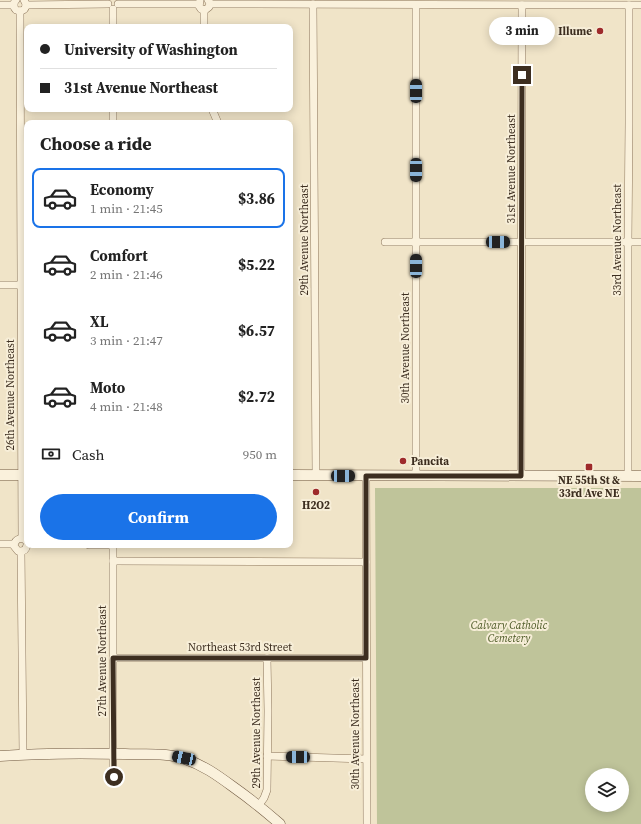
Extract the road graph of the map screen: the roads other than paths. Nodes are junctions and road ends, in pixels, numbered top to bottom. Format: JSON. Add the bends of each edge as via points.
{"nodes":[{"id":1,"x":15,"y":2,"type":"edge"},
{"id":2,"x":25,"y":2,"type":"edge"},
{"id":3,"x":200,"y":2,"type":"edge"},
{"id":4,"x":209,"y":2,"type":"edge"},
{"id":5,"x":298,"y":2,"type":"edge"},
{"id":6,"x":389,"y":2,"type":"edge"},
{"id":7,"x":482,"y":2,"type":"edge"},
{"id":8,"x":575,"y":2,"type":"edge"},
{"id":9,"x":113,"y":3,"type":"edge"},
{"id":10,"x":0,"y":4,"type":"edge"},
{"id":11,"x":313,"y":4,"type":"junction"},
{"id":12,"x":416,"y":4,"type":"junction"},
{"id":13,"x":522,"y":5,"type":"junction"},
{"id":14,"x":629,"y":5,"type":"junction"},
{"id":15,"x":641,"y":5,"type":"edge"},
{"id":16,"x":204,"y":10,"type":"junction"},
{"id":17,"x":20,"y":11,"type":"junction"},
{"id":18,"x":113,"y":24,"type":"edge"},
{"id":19,"x":204,"y":24,"type":"edge"},
{"id":20,"x":385,"y":242,"type":"dead end"},
{"id":21,"x":416,"y":242,"type":"junction"},
{"id":22,"x":522,"y":242,"type":"junction"},
{"id":23,"x":628,"y":242,"type":"junction"},
{"id":24,"x":641,"y":242,"type":"edge"},
{"id":25,"x":0,"y":285,"type":"edge"},
{"id":26,"x":24,"y":285,"type":"edge"},
{"id":27,"x":0,"y":475,"type":"edge"},
{"id":28,"x":24,"y":475,"type":"edge"},
{"id":29,"x":293,"y":475,"type":"edge"},
{"id":30,"x":316,"y":476,"type":"junction"},
{"id":31,"x":366,"y":476,"type":"junction"},
{"id":32,"x":416,"y":476,"type":"junction"},
{"id":33,"x":521,"y":476,"type":"junction"},
{"id":34,"x":628,"y":476,"type":"junction"},
{"id":35,"x":641,"y":476,"type":"edge"},
{"id":36,"x":24,"y":542,"type":"edge"},
{"id":37,"x":0,"y":544,"type":"edge"},
{"id":38,"x":14,"y":544,"type":"junction"},
{"id":39,"x":26,"y":548,"type":"edge"},
{"id":40,"x":113,"y":548,"type":"edge"},
{"id":41,"x":21,"y":551,"type":"junction"},
{"id":42,"x":113,"y":561,"type":"junction"},
{"id":43,"x":366,"y":562,"type":"junction"},
{"id":44,"x":113,"y":658,"type":"junction"},
{"id":45,"x":267,"y":658,"type":"junction"},
{"id":46,"x":366,"y":658,"type":"junction"},
{"id":47,"x":114,"y":754,"type":"junction"},
{"id":48,"x":22,"y":755,"type":"junction"},
{"id":49,"x":0,"y":756,"type":"edge"},
{"id":50,"x":267,"y":756,"type":"junction"},
{"id":51,"x":366,"y":759,"type":"junction"},
{"id":52,"x":114,"y":777,"type":"dead end"},
{"id":53,"x":259,"y":805,"type":"junction"},
{"id":54,"x":280,"y":824,"type":"edge"},
{"id":55,"x":367,"y":824,"type":"edge"}],
"edges":[{"from":1,"to":10,"type":"street"},
{"from":1,"to":17,"type":"street","via":[[15,9]]},
{"from":2,"to":9,"type":"street"},
{"from":2,"to":17,"type":"street","via":[[24,9]]},
{"from":3,"to":9,"type":"street"},
{"from":3,"to":16,"type":"street","via":[[200,8]]},
{"from":4,"to":5,"type":"street"},
{"from":4,"to":16,"type":"street","via":[[208,8]]},
{"from":5,"to":11,"type":"street"},
{"from":6,"to":11,"type":"street"},
{"from":6,"to":12,"type":"street"},
{"from":7,"to":12,"type":"street"},
{"from":7,"to":13,"type":"street"},
{"from":8,"to":13,"type":"street"},
{"from":8,"to":14,"type":"street"},
{"from":9,"to":18,"type":"street"},
{"from":11,"to":30,"type":"street","name":"29th Avenue Northeast"},
{"from":12,"to":21,"type":"street","name":"30th Avenue Northeast"},
{"from":13,"to":22,"type":"street","name":"31st Avenue Northeast"},
{"from":14,"to":15,"type":"street"},
{"from":14,"to":23,"type":"street","name":"33rd Avenue Northeast"},
{"from":16,"to":19,"type":"street"},
{"from":17,"to":26,"type":"street","name":"26th Avenue Northeast"},
{"from":20,"to":21,"type":"street"},
{"from":21,"to":22,"type":"street"},
{"from":21,"to":32,"type":"street","name":"30th Avenue Northeast"},
{"from":22,"to":23,"type":"street"},
{"from":22,"to":33,"type":"street","name":"31st Avenue Northeast"},
{"from":23,"to":24,"type":"street"},
{"from":23,"to":34,"type":"street","name":"33rd Avenue Northeast"},
{"from":25,"to":26,"type":"street"},
{"from":26,"to":28,"type":"street","name":"26th Avenue Northeast"},
{"from":27,"to":28,"type":"main road"},
{"from":29,"to":30,"type":"main road"},
{"from":30,"to":31,"type":"main road"},
{"from":31,"to":32,"type":"main road"},
{"from":31,"to":43,"type":"street","name":"30th Avenue Northeast"},
{"from":32,"to":33,"type":"main road"},
{"from":33,"to":34,"type":"main road"},
{"from":34,"to":35,"type":"main road"},
{"from":36,"to":38,"type":"street","via":[[16,540]]},
{"from":37,"to":38,"type":"street"},
{"from":38,"to":41,"type":"street","via":[[16,549]]},
{"from":39,"to":41,"type":"street"},
{"from":40,"to":42,"type":"street","name":"27th Avenue Northeast"},
{"from":41,"to":48,"type":"street"},
{"from":42,"to":43,"type":"street"},
{"from":42,"to":44,"type":"street","name":"27th Avenue Northeast"},
{"from":43,"to":46,"type":"street","name":"30th Avenue Northeast"},
{"from":44,"to":45,"type":"street","name":"Northeast 53rd Street"},
{"from":44,"to":47,"type":"street","name":"27th Avenue Northeast"},
{"from":45,"to":46,"type":"street","name":"Northeast 53rd Street"},
{"from":45,"to":50,"type":"street","name":"29th Avenue Northeast"},
{"from":46,"to":51,"type":"street","name":"30th Avenue Northeast"},
{"from":47,"to":48,"type":"main road"},
{"from":47,"to":52,"type":"street","name":"27th Avenue Northeast"},
{"from":47,"to":53,"type":"main road","via":[[167,755],[184,758],[201,765]]},
{"from":48,"to":49,"type":"main road"},
{"from":50,"to":51,"type":"street"},
{"from":50,"to":53,"type":"street","name":"29th Avenue Northeast","via":[[267,790]]},
{"from":51,"to":55,"type":"street","name":"30th Avenue Northeast"},
{"from":53,"to":54,"type":"main road"}]}
